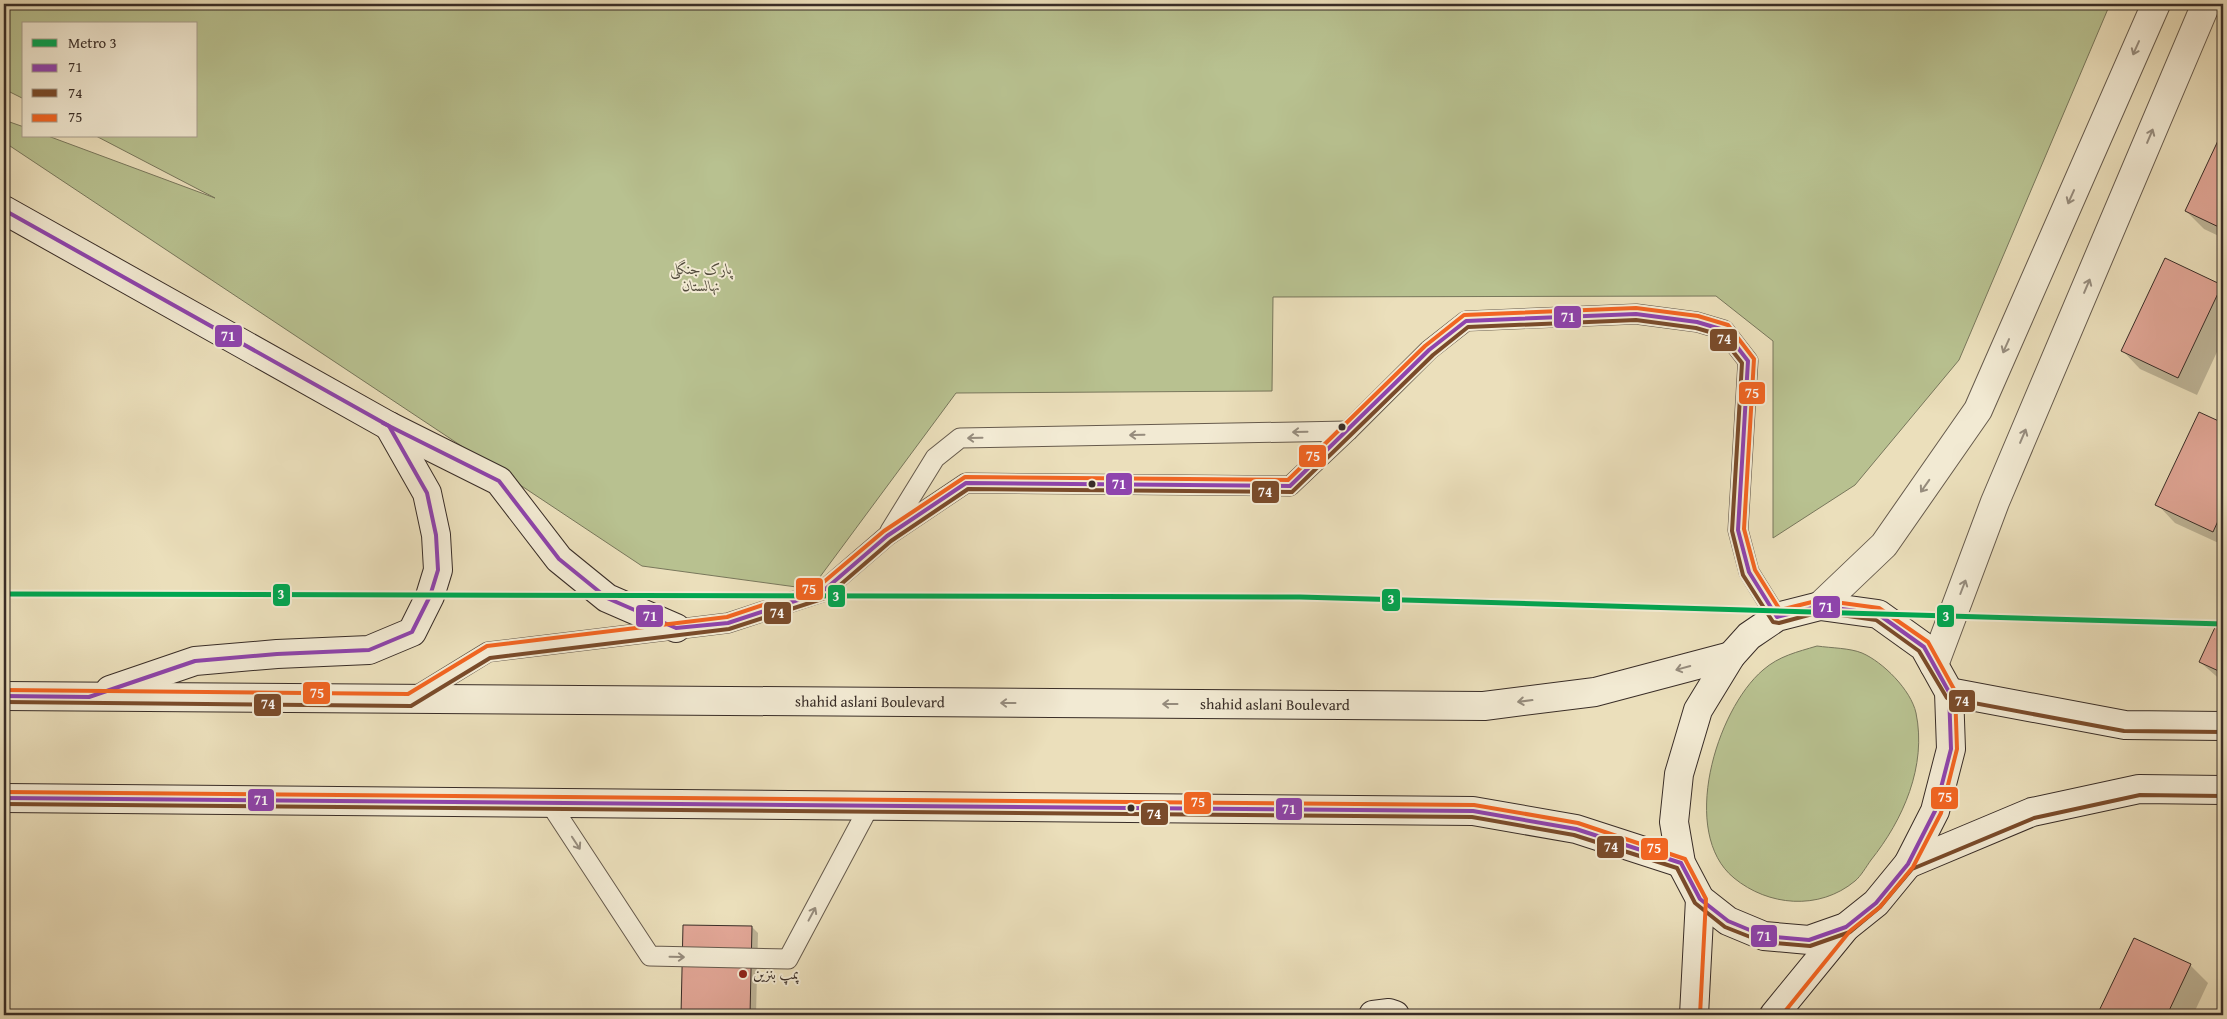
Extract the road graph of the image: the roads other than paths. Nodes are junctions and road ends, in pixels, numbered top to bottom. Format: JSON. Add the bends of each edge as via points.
{"nodes":[{"id":1,"x":2156,"y":4,"type":"edge"},
{"id":2,"x":2206,"y":4,"type":"edge"},
{"id":3,"x":4,"y":210,"type":"edge"},
{"id":4,"x":389,"y":426,"type":"junction"},
{"id":5,"x":1348,"y":431,"type":"junction"},
{"id":6,"x":887,"y":536,"type":"junction"},
{"id":7,"x":1820,"y":606,"type":"junction"},
{"id":8,"x":1777,"y":617,"type":"junction"},
{"id":9,"x":676,"y":628,"type":"junction"},
{"id":10,"x":1730,"y":656,"type":"junction"},
{"id":11,"x":1934,"y":665,"type":"junction"},
{"id":12,"x":1949,"y":692,"type":"junction"},
{"id":13,"x":4,"y":696,"type":"edge"},
{"id":14,"x":88,"y":697,"type":"junction"},
{"id":15,"x":410,"y":700,"type":"junction"},
{"id":16,"x":2223,"y":726,"type":"edge"},
{"id":17,"x":2223,"y":790,"type":"edge"},
{"id":18,"x":4,"y":798,"type":"edge"},
{"id":19,"x":549,"y":802,"type":"junction"},
{"id":20,"x":870,"y":805,"type":"junction"},
{"id":21,"x":1681,"y":864,"type":"junction"},
{"id":22,"x":1908,"y":864,"type":"junction"},
{"id":23,"x":1700,"y":899,"type":"junction"},
{"id":24,"x":1846,"y":928,"type":"junction"},
{"id":25,"x":1373,"y":1015,"type":"edge"},
{"id":26,"x":1395,"y":1015,"type":"edge"},
{"id":27,"x":1694,"y":1015,"type":"edge"},
{"id":28,"x":1774,"y":1015,"type":"edge"}],
"edges":[{"from":1,"to":7,"type":"main road","one_way":true,"via":[[1978,410],[1884,545]]},
{"from":11,"to":2,"type":"main road","one_way":true,"via":[[1999,493]]},
{"from":3,"to":4,"type":"main road"},
{"from":4,"to":9,"type":"main road","via":[[499,481],[559,559],[607,598]]},
{"from":4,"to":14,"type":"main road","via":[[427,493],[436,535],[438,570],[430,596],[412,632],[369,650],[195,661]]},
{"from":5,"to":6,"type":"lane","via":[[1290,486],[966,482]]},
{"from":5,"to":6,"type":"lane","one_way":true,"via":[[960,438],[935,458]]},
{"from":5,"to":8,"type":"lane","via":[[1429,350],[1466,320],[1636,314],[1698,322],[1724,330],[1748,361],[1738,530],[1749,572]]},
{"from":6,"to":9,"type":"lane","via":[[822,592],[728,623]]},
{"from":7,"to":8,"type":"main road"},
{"from":7,"to":11,"type":"main road","via":[[1878,614],[1924,647]]},
{"from":8,"to":10,"type":"main road","via":[[1749,636]]},
{"from":9,"to":15,"type":"lane","via":[[488,652]]},
{"from":10,"to":15,"type":"main road","name":"shahid aslani Boulevard","one_way":true,"via":[[1595,692],[1484,706]]},
{"from":10,"to":21,"type":"main road","via":[[1698,710],[1679,774],[1674,822]]},
{"from":11,"to":12,"type":"main road"},
{"from":12,"to":16,"type":"main road","via":[[2125,725]]},
{"from":12,"to":22,"type":"main road","via":[[1951,749],[1935,811]]},
{"from":13,"to":14,"type":"main road","name":"shahid aslani Boulevard"},
{"from":14,"to":15,"type":"main road","name":"shahid aslani Boulevard"},
{"from":17,"to":22,"type":"main road","via":[[2139,789],[2032,812]]},
{"from":18,"to":19,"type":"main road"},
{"from":19,"to":20,"type":"main road"},
{"from":19,"to":20,"type":"lane","one_way":true,"via":[[650,956],[788,959]]},
{"from":20,"to":21,"type":"main road","via":[[1473,811],[1576,828]]},
{"from":21,"to":23,"type":"main road"},
{"from":22,"to":24,"type":"main road","via":[[1876,903]]},
{"from":23,"to":24,"type":"main road","via":[[1728,921],[1764,936],[1809,940]]},
{"from":23,"to":27,"type":"main road"},
{"from":24,"to":28,"type":"main road"},
{"from":25,"to":26,"type":"main road","via":[[1389,1012]]}]}
